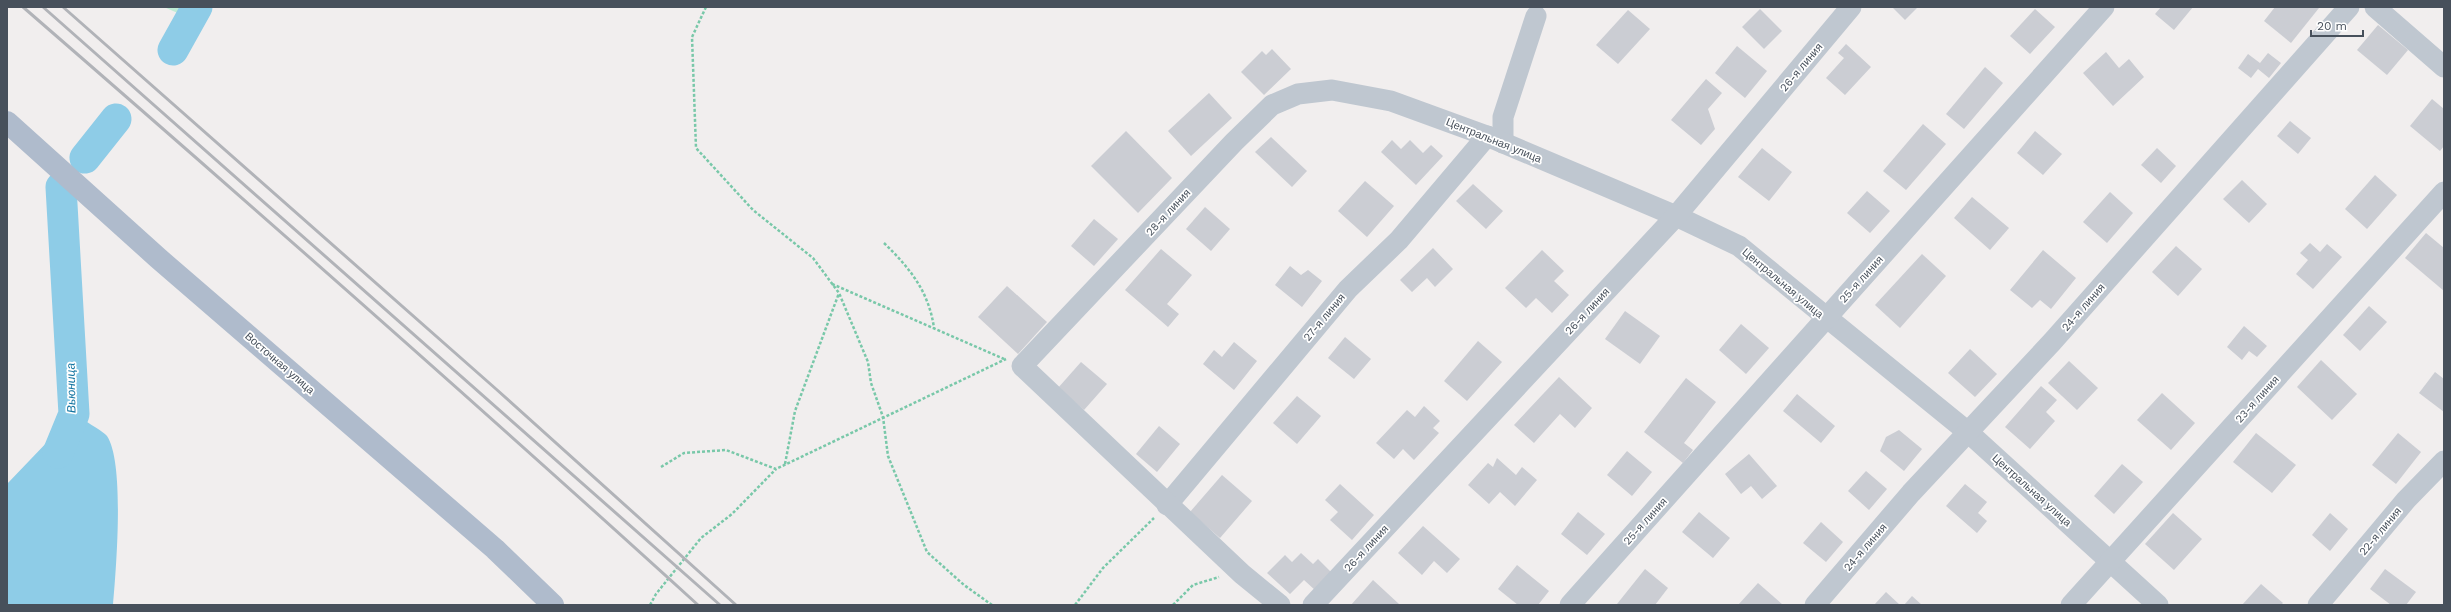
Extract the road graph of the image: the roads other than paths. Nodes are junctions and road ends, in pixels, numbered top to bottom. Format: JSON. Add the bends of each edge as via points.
{"nodes":[{"id":1,"x":1851,"y":7,"type":"edge"},
{"id":2,"x":2104,"y":7,"type":"edge"},
{"id":3,"x":2349,"y":7,"type":"edge"},
{"id":4,"x":2375,"y":7,"type":"edge"},
{"id":5,"x":1536,"y":16,"type":"dead end"},
{"id":6,"x":2444,"y":67,"type":"edge"},
{"id":7,"x":1332,"y":90,"type":"joint"},
{"id":8,"x":7,"y":122,"type":"edge"},
{"id":9,"x":1495,"y":140,"type":"junction"},
{"id":10,"x":2444,"y":192,"type":"edge"},
{"id":11,"x":1676,"y":216,"type":"junction"},
{"id":12,"x":1826,"y":318,"type":"junction"},
{"id":13,"x":1968,"y":433,"type":"junction"},
{"id":14,"x":2444,"y":461,"type":"edge"},
{"id":15,"x":1167,"y":505,"type":"junction"},
{"id":16,"x":2110,"y":561,"type":"junction"},
{"id":17,"x":553,"y":605,"type":"edge"},
{"id":18,"x":1280,"y":605,"type":"edge"},
{"id":19,"x":1313,"y":605,"type":"edge"},
{"id":20,"x":1570,"y":605,"type":"edge"},
{"id":21,"x":1815,"y":605,"type":"edge"},
{"id":22,"x":2070,"y":605,"type":"edge"},
{"id":23,"x":2158,"y":605,"type":"edge"},
{"id":24,"x":2318,"y":605,"type":"edge"}],
"edges":[{"from":1,"to":11,"type":"street","name":"26-я линия"},
{"from":2,"to":12,"type":"street","name":"25-я линия"},
{"from":3,"to":13,"type":"street","name":"24-я линия"},
{"from":4,"to":6,"type":"street"},
{"from":5,"to":9,"type":"street"},
{"from":7,"to":9,"type":"street","name":"Центральная улица","via":[[1391,101]]},
{"from":7,"to":15,"type":"street","name":"28-я линия","via":[[1298,94],[1272,105],[1013,363]]},
{"from":8,"to":17,"type":"main road","name":"Восточная улица","via":[[158,258],[495,549]]},
{"from":9,"to":11,"type":"street","name":"Центральная улица"},
{"from":9,"to":15,"type":"street","name":"27-я линия","via":[[1348,289]]},
{"from":10,"to":16,"type":"street","name":"23-я линия"},
{"from":11,"to":12,"type":"street","name":"Центральная улица","via":[[1739,246]]},
{"from":11,"to":19,"type":"street","name":"26-я линия"},
{"from":12,"to":13,"type":"street","name":"Центральная улица"},
{"from":12,"to":20,"type":"street","name":"25-я линия"},
{"from":13,"to":16,"type":"street","name":"Центральная улица"},
{"from":13,"to":21,"type":"street","name":"24-я линия","via":[[1911,493]]},
{"from":14,"to":24,"type":"street","name":"22-я линия","via":[[2406,500]]},
{"from":15,"to":18,"type":"street"},
{"from":16,"to":22,"type":"street","name":"23-я линия"},
{"from":16,"to":23,"type":"street","name":"Центральная улица"}]}
